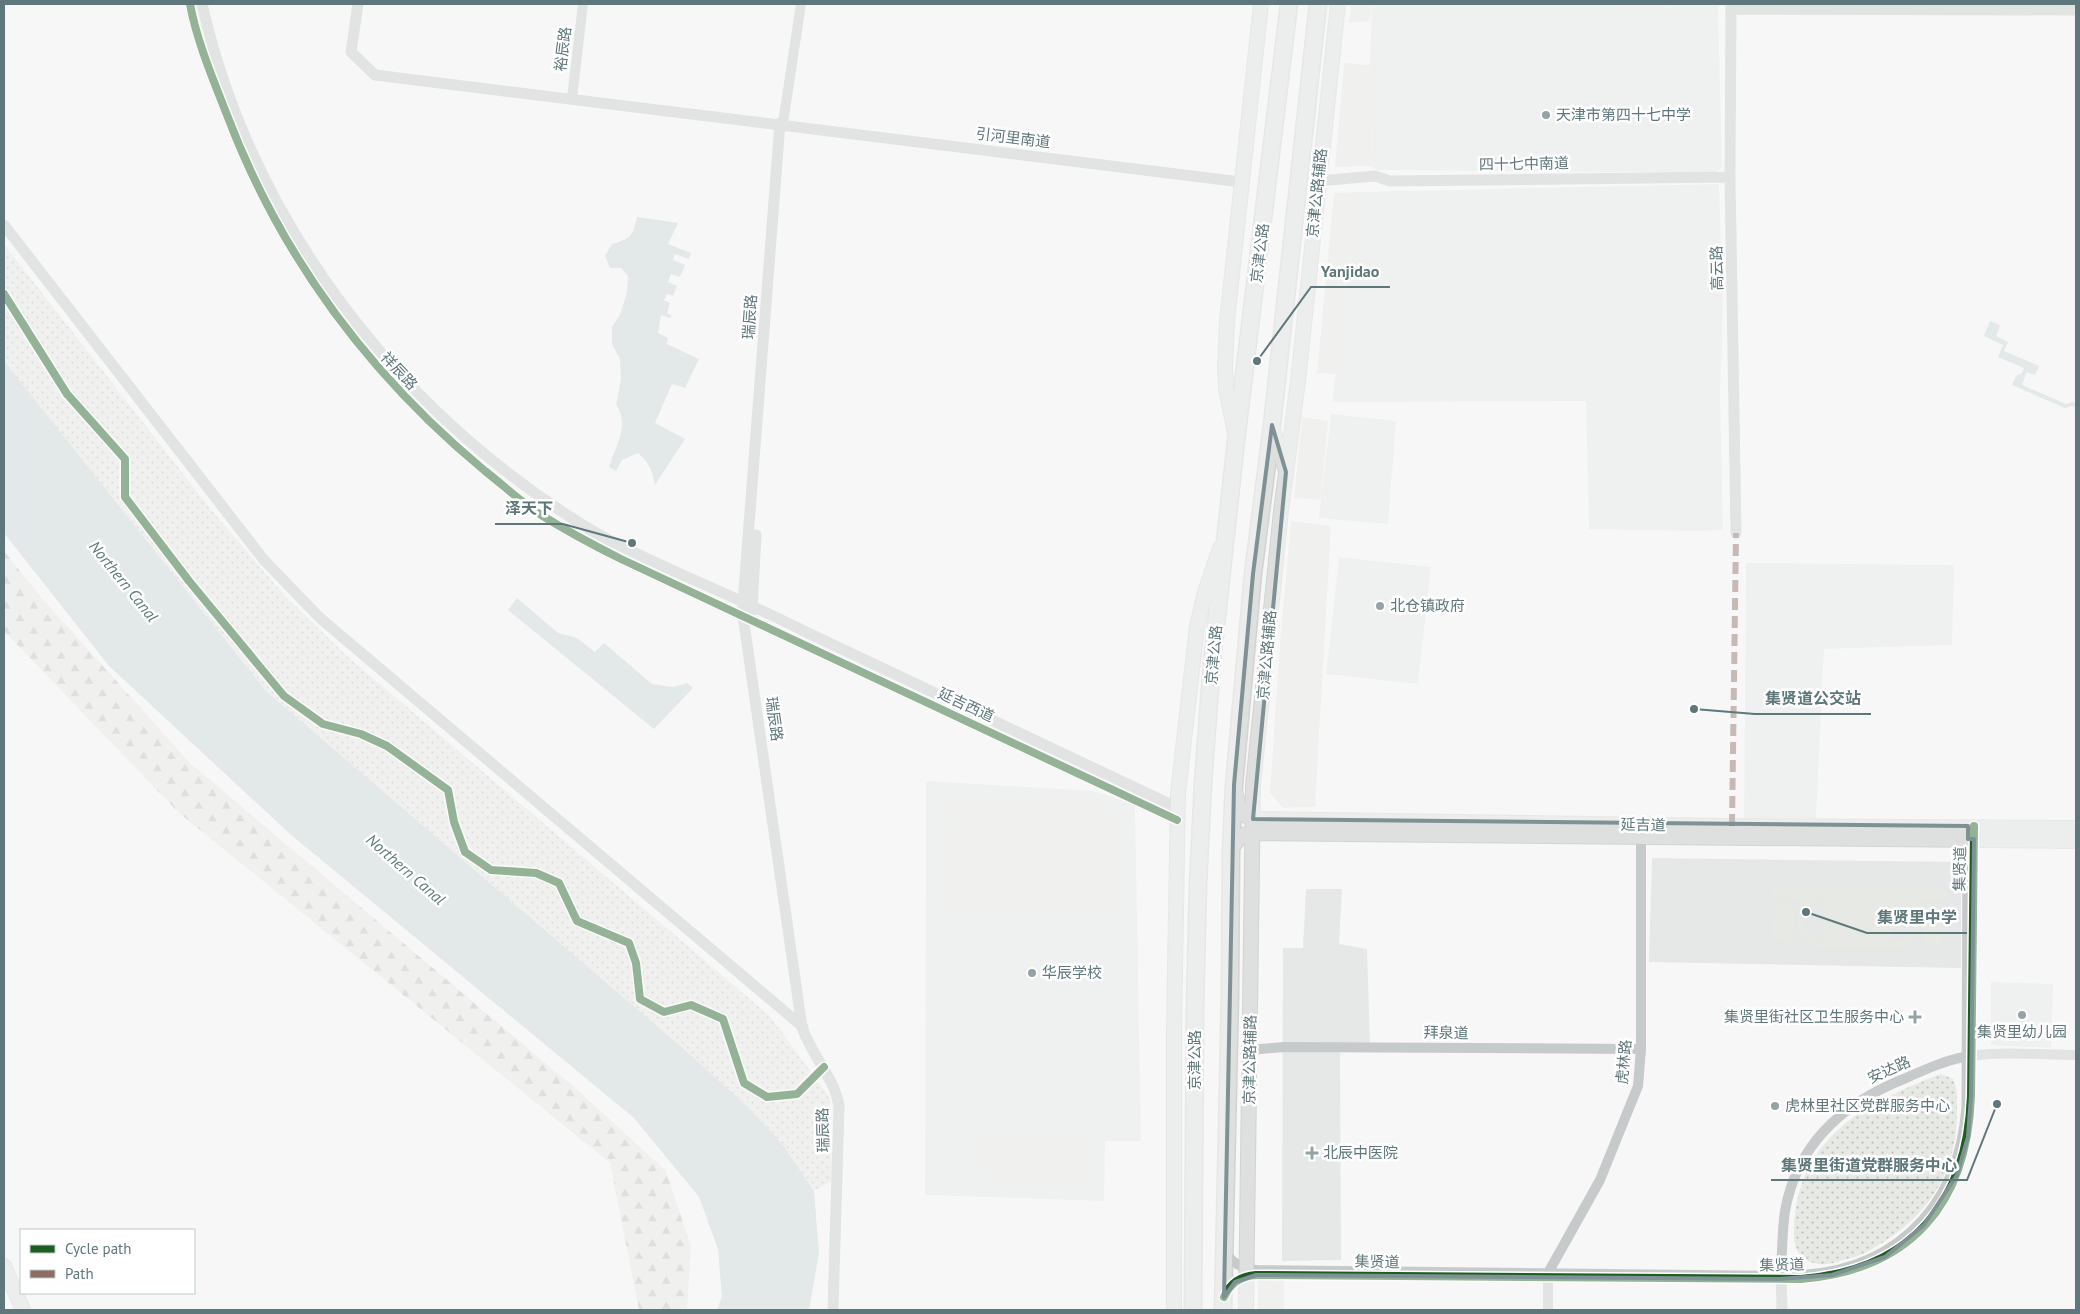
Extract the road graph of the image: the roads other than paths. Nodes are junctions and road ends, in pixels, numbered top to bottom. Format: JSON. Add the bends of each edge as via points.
{"nodes":[{"id":1,"x":190,"y":4,"type":"edge"},
{"id":2,"x":202,"y":4,"type":"edge"},
{"id":3,"x":358,"y":4,"type":"edge"},
{"id":4,"x":583,"y":4,"type":"edge"},
{"id":5,"x":801,"y":4,"type":"edge"},
{"id":6,"x":1261,"y":4,"type":"edge"},
{"id":7,"x":1289,"y":4,"type":"edge"},
{"id":8,"x":1318,"y":4,"type":"edge"},
{"id":9,"x":1338,"y":4,"type":"edge"},
{"id":10,"x":1731,"y":6,"type":"edge"},
{"id":11,"x":2076,"y":10,"type":"edge"},
{"id":12,"x":572,"y":98,"type":"junction"},
{"id":13,"x":782,"y":123,"type":"junction"},
{"id":14,"x":1730,"y":177,"type":"junction"},
{"id":15,"x":1318,"y":181,"type":"junction"},
{"id":16,"x":1241,"y":182,"type":"junction"},
{"id":17,"x":4,"y":225,"type":"edge"},
{"id":18,"x":4,"y":294,"type":"edge"},
{"id":19,"x":1272,"y":425,"type":"junction"},
{"id":20,"x":1236,"y":441,"type":"junction"},
{"id":21,"x":1286,"y":472,"type":"junction"},
{"id":22,"x":1228,"y":519,"type":"junction"},
{"id":23,"x":1736,"y":533,"type":"dead end"},
{"id":24,"x":724,"y":593,"type":"junction"},
{"id":25,"x":718,"y":604,"type":"junction"},
{"id":26,"x":747,"y":604,"type":"junction"},
{"id":27,"x":748,"y":618,"type":"junction"},
{"id":28,"x":751,"y":640,"type":"junction"},
{"id":29,"x":1234,"y":785,"type":"junction"},
{"id":30,"x":1178,"y":814,"type":"junction"},
{"id":31,"x":1253,"y":819,"type":"junction"},
{"id":32,"x":2076,"y":828,"type":"edge"},
{"id":33,"x":1642,"y":831,"type":"junction"},
{"id":34,"x":1252,"y":833,"type":"junction"},
{"id":35,"x":1971,"y":833,"type":"junction"},
{"id":36,"x":2076,"y":841,"type":"edge"},
{"id":37,"x":1231,"y":850,"type":"junction"},
{"id":38,"x":806,"y":1030,"type":"junction"},
{"id":39,"x":1642,"y":1049,"type":"junction"},
{"id":40,"x":1250,"y":1050,"type":"junction"},
{"id":41,"x":2076,"y":1055,"type":"edge"},
{"id":42,"x":1969,"y":1058,"type":"junction"},
{"id":43,"x":2076,"y":1060,"type":"edge"},
{"id":44,"x":824,"y":1067,"type":"junction"},
{"id":45,"x":1224,"y":1250,"type":"junction"},
{"id":46,"x":4,"y":1266,"type":"edge"},
{"id":47,"x":1246,"y":1272,"type":"junction"},
{"id":48,"x":1192,"y":1275,"type":"junction"},
{"id":49,"x":1548,"y":1275,"type":"junction"},
{"id":50,"x":1783,"y":1277,"type":"junction"},
{"id":51,"x":1224,"y":1304,"type":"edge"},
{"id":52,"x":834,"y":1308,"type":"edge"},
{"id":53,"x":23,"y":1310,"type":"edge"},
{"id":54,"x":1174,"y":1310,"type":"edge"},
{"id":55,"x":1186,"y":1310,"type":"edge"},
{"id":56,"x":1193,"y":1310,"type":"edge"},
{"id":57,"x":1246,"y":1310,"type":"edge"},
{"id":58,"x":1548,"y":1310,"type":"edge"},
{"id":59,"x":1782,"y":1310,"type":"edge"},
{"id":60,"x":1786,"y":1310,"type":"edge"}],
"edges":[{"from":1,"to":25,"type":"street","name":"祥辰路","via":[[210,70],[243,155],[270,211],[302,268],[377,368],[424,418],[538,513],[621,559]]},
{"from":2,"to":24,"type":"street","name":"祥辰路","via":[[222,72],[270,189],[305,252],[389,364],[503,470],[538,495],[630,551]]},
{"from":3,"to":12,"type":"street","name":"引河里南道","via":[[351,52],[376,75]]},
{"from":4,"to":12,"type":"street","name":"裕辰路"},
{"from":5,"to":13,"type":"street"},
{"from":6,"to":16,"type":"main road"},
{"from":7,"to":20,"type":"highway","name":"京津公路"},
{"from":8,"to":19,"type":"highway","name":"京津公路"},
{"from":9,"to":15,"type":"main road","name":"京津公路辅路"},
{"from":10,"to":11,"type":"street"},
{"from":10,"to":14,"type":"street","name":"高云路"},
{"from":12,"to":13,"type":"street","name":"引河里南道"},
{"from":13,"to":16,"type":"street","name":"引河里南道"},
{"from":13,"to":26,"type":"street","name":"瑞辰路"},
{"from":14,"to":15,"type":"street","name":"四十七中南道","via":[[1390,181],[1375,176]]},
{"from":14,"to":23,"type":"street","name":"高云路"},
{"from":15,"to":21,"type":"main road","name":"京津公路辅路"},
{"from":16,"to":20,"type":"main road","via":[[1225,367]]},
{"from":17,"to":38,"type":"street","via":[[264,560],[295,594]]},
{"from":18,"to":44,"type":"street","via":[[67,394],[125,459],[125,497],[189,582],[284,696],[323,724],[361,734],[387,746],[448,790],[454,822],[465,852],[491,870],[536,874],[559,883],[577,921],[629,943],[636,963],[640,998],[664,1012],[691,1006],[722,1019],[744,1083],[767,1098],[797,1094]]},
{"from":19,"to":21,"type":"main road"},
{"from":19,"to":29,"type":"highway","name":"京津公路","via":[[1253,574]]},
{"from":20,"to":22,"type":"highway","name":"京津公路"},
{"from":21,"to":31,"type":"main road","name":"京津公路辅路","via":[[1253,786]]},
{"from":22,"to":30,"type":"main road","via":[[1197,626]]},
{"from":22,"to":48,"type":"highway","name":"京津公路","via":[[1212,662],[1198,884]]},
{"from":24,"to":26,"type":"street","name":"祥辰路"},
{"from":24,"to":27,"type":"street"},
{"from":25,"to":27,"type":"street","name":"祥辰路"},
{"from":25,"to":28,"type":"street","via":[[735,618]]},
{"from":26,"to":27,"type":"street","name":"瑞辰路"},
{"from":26,"to":30,"type":"street","name":"延吉西道"},
{"from":27,"to":28,"type":"street","name":"瑞辰路"},
{"from":27,"to":30,"type":"street","name":"延吉西道"},
{"from":28,"to":38,"type":"street","name":"瑞辰路"},
{"from":29,"to":31,"type":"main road","via":[[1240,812]]},
{"from":29,"to":37,"type":"highway","name":"京津公路"},
{"from":30,"to":54,"type":"main road"},
{"from":31,"to":33,"type":"main road","name":"延吉道"},
{"from":31,"to":34,"type":"main road","name":"京津公路辅路"},
{"from":32,"to":35,"type":"main road","name":"延吉道"},
{"from":33,"to":34,"type":"main road","name":"延吉道"},
{"from":33,"to":35,"type":"main road","name":"延吉道"},
{"from":33,"to":39,"type":"street","name":"虎林路"},
{"from":34,"to":37,"type":"main road","via":[[1240,837]]},
{"from":34,"to":40,"type":"main road","name":"京津公路辅路"},
{"from":35,"to":36,"type":"main road","name":"延吉道"},
{"from":35,"to":42,"type":"street","name":"集贤道"},
{"from":37,"to":45,"type":"highway","name":"京津公路"},
{"from":38,"to":44,"type":"street","name":"瑞辰路","via":[[810,1046]]},
{"from":38,"to":52,"type":"street","name":"瑞辰路","via":[[837,1080],[844,1103],[840,1287]]},
{"from":39,"to":40,"type":"street","name":"拜泉道","via":[[1284,1046]]},
{"from":39,"to":49,"type":"street","name":"虎林路","via":[[1638,1086],[1618,1138],[1600,1180]]},
{"from":40,"to":47,"type":"main road","name":"京津公路辅路"},
{"from":41,"to":42,"type":"street","name":"安达路"},
{"from":42,"to":43,"type":"street","name":"安达路"},
{"from":42,"to":50,"type":"street","name":"安达路","via":[[1912,1075],[1873,1092],[1827,1127],[1810,1149],[1792,1188],[1786,1210]]},
{"from":42,"to":50,"type":"street","name":"集贤道","via":[[1964,1137],[1950,1182],[1936,1205],[1902,1240],[1870,1260],[1829,1272]]},
{"from":44,"to":52,"type":"street","name":"瑞辰路","via":[[836,1090],[840,1116]]},
{"from":45,"to":47,"type":"street"},
{"from":45,"to":51,"type":"highway","name":"京津公路"},
{"from":46,"to":53,"type":"main road"},
{"from":47,"to":49,"type":"street","name":"集贤道","via":[[1277,1275]]},
{"from":47,"to":51,"type":"street","via":[[1230,1286]]},
{"from":47,"to":57,"type":"main road","name":"京津公路辅路"},
{"from":48,"to":55,"type":"highway"},
{"from":48,"to":56,"type":"highway","name":"京津公路"},
{"from":49,"to":50,"type":"street","name":"集贤道"},
{"from":49,"to":58,"type":"street","name":"虎林路"},
{"from":50,"to":59,"type":"street","name":"安达路"},
{"from":50,"to":60,"type":"street","name":"安达路"}]}
